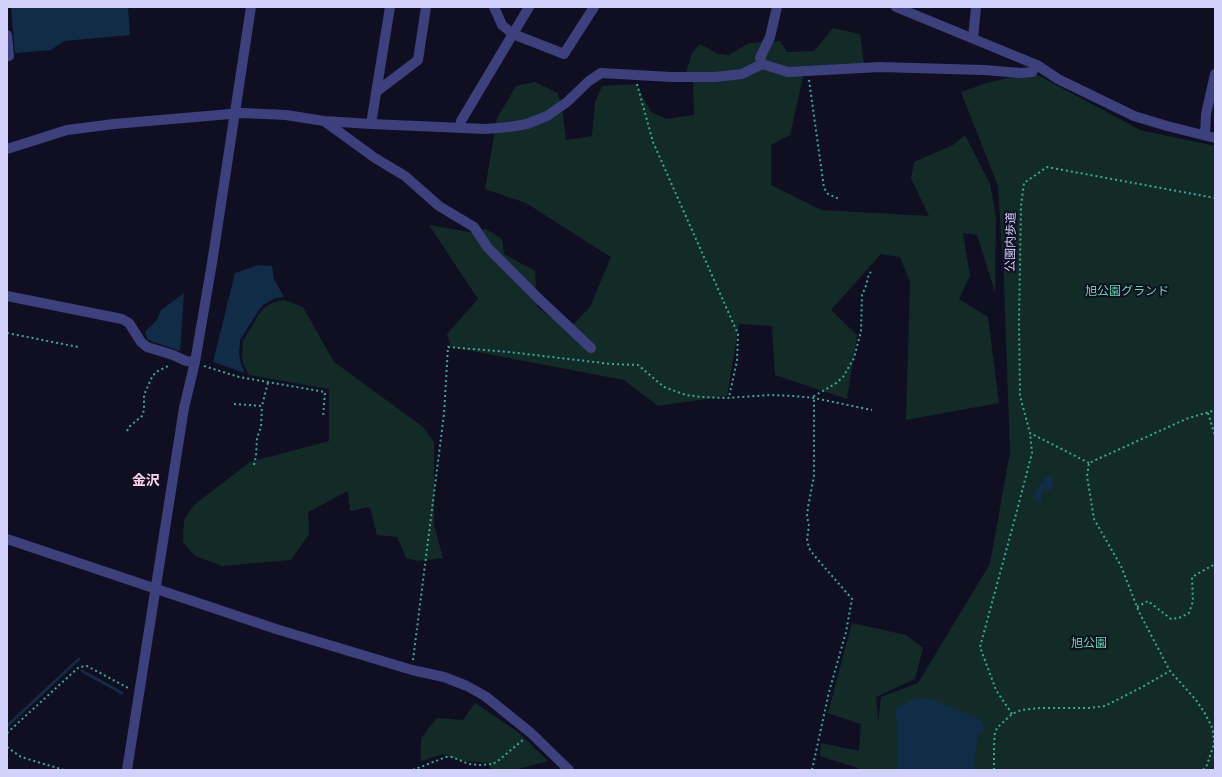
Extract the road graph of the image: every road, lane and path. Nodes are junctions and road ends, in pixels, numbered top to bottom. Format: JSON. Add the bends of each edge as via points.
{"nodes":[{"id":1,"x":252,"y":7,"type":"edge"},
{"id":2,"x":390,"y":7,"type":"edge"},
{"id":3,"x":426,"y":7,"type":"edge"},
{"id":4,"x":494,"y":7,"type":"edge"},
{"id":5,"x":529,"y":7,"type":"edge"},
{"id":6,"x":594,"y":7,"type":"edge"},
{"id":7,"x":777,"y":7,"type":"edge"},
{"id":8,"x":896,"y":7,"type":"edge"},
{"id":9,"x":976,"y":7,"type":"edge"},
{"id":10,"x":513,"y":34,"type":"junction"},
{"id":11,"x":7,"y":35,"type":"edge"},
{"id":12,"x":973,"y":38,"type":"junction"},
{"id":13,"x":7,"y":56,"type":"edge"},
{"id":14,"x":762,"y":64,"type":"junction"},
{"id":15,"x":1037,"y":65,"type":"junction"},
{"id":16,"x":808,"y":70,"type":"junction"},
{"id":17,"x":1215,"y":74,"type":"edge"},
{"id":18,"x":635,"y":75,"type":"junction"},
{"id":19,"x":376,"y":92,"type":"junction"},
{"id":20,"x":234,"y":114,"type":"junction"},
{"id":21,"x":324,"y":121,"type":"junction"},
{"id":22,"x":371,"y":124,"type":"junction"},
{"id":23,"x":460,"y":127,"type":"junction"},
{"id":24,"x":1210,"y":136,"type":"edge"},
{"id":25,"x":7,"y":149,"type":"edge"},
{"id":26,"x":1215,"y":198,"type":"edge"},
{"id":27,"x":839,"y":199,"type":"dead end"},
{"id":28,"x":871,"y":272,"type":"dead end"},
{"id":29,"x":7,"y":296,"type":"edge"},
{"id":30,"x":7,"y":334,"type":"edge"},
{"id":31,"x":78,"y":347,"type":"dead end"},
{"id":32,"x":591,"y":348,"type":"dead end"},
{"id":33,"x":180,"y":358,"type":"junction"},
{"id":34,"x":195,"y":362,"type":"junction"},
{"id":35,"x":268,"y":382,"type":"junction"},
{"id":36,"x":729,"y":397,"type":"junction"},
{"id":37,"x":814,"y":398,"type":"junction"},
{"id":38,"x":234,"y":404,"type":"dead end"},
{"id":39,"x":262,"y":406,"type":"junction"},
{"id":40,"x":872,"y":410,"type":"dead end"},
{"id":41,"x":1215,"y":410,"type":"edge"},
{"id":42,"x":1208,"y":413,"type":"junction"},
{"id":43,"x":322,"y":418,"type":"dead end"},
{"id":44,"x":127,"y":431,"type":"dead end"},
{"id":45,"x":1030,"y":432,"type":"junction"},
{"id":46,"x":1215,"y":436,"type":"edge"},
{"id":47,"x":1089,"y":463,"type":"junction"},
{"id":48,"x":254,"y":465,"type":"dead end"},
{"id":49,"x":7,"y":539,"type":"edge"},
{"id":50,"x":1215,"y":564,"type":"edge"},
{"id":51,"x":155,"y":589,"type":"junction"},
{"id":52,"x":1137,"y":607,"type":"junction"},
{"id":53,"x":412,"y":670,"type":"junction"},
{"id":54,"x":1170,"y":671,"type":"junction"},
{"id":55,"x":139,"y":691,"type":"junction"},
{"id":56,"x":1012,"y":714,"type":"junction"},
{"id":57,"x":7,"y":733,"type":"edge"},
{"id":58,"x":531,"y":733,"type":"junction"},
{"id":59,"x":7,"y":747,"type":"edge"},
{"id":60,"x":1209,"y":756,"type":"junction"},
{"id":61,"x":1215,"y":757,"type":"edge"},
{"id":62,"x":64,"y":770,"type":"edge"},
{"id":63,"x":127,"y":770,"type":"edge"},
{"id":64,"x":413,"y":770,"type":"edge"},
{"id":65,"x":569,"y":770,"type":"edge"},
{"id":66,"x":812,"y":770,"type":"edge"},
{"id":67,"x":994,"y":770,"type":"edge"},
{"id":68,"x":1204,"y":770,"type":"edge"}],
"edges":[{"from":1,"to":20,"type":"street"},
{"from":2,"to":19,"type":"street"},
{"from":3,"to":19,"type":"street","via":[[418,60]]},
{"from":4,"to":10,"type":"street","via":[[502,25]]},
{"from":5,"to":10,"type":"street"},
{"from":6,"to":10,"type":"street","via":[[564,54]]},
{"from":7,"to":14,"type":"street","via":[[770,37],[760,58]]},
{"from":8,"to":12,"type":"street"},
{"from":9,"to":12,"type":"street"},
{"from":10,"to":23,"type":"street","via":[[461,121]]},
{"from":11,"to":13,"type":"street"},
{"from":12,"to":15,"type":"street"},
{"from":14,"to":16,"type":"street","via":[[788,72]]},
{"from":14,"to":18,"type":"street","via":[[742,74],[715,77]]},
{"from":15,"to":16,"type":"street","via":[[1032,72],[1026,73],[880,67]]},
{"from":15,"to":24,"type":"street","via":[[1058,79],[1134,116]]},
{"from":16,"to":27,"type":"path","via":[[822,181],[825,191]]},
{"from":17,"to":24,"type":"street","via":[[1206,114]]},
{"from":18,"to":23,"type":"street","via":[[601,73],[567,102],[527,124],[486,129]]},
{"from":18,"to":36,"type":"path","via":[[653,142],[738,334],[737,361]]},
{"from":19,"to":22,"type":"street"},
{"from":20,"to":21,"type":"street","via":[[286,115]]},
{"from":20,"to":25,"type":"street","via":[[67,130]]},
{"from":20,"to":34,"type":"street"},
{"from":21,"to":22,"type":"street"},
{"from":21,"to":32,"type":"street","via":[[405,176],[439,206],[474,227],[488,248]]},
{"from":22,"to":23,"type":"street"},
{"from":26,"to":45,"type":"path","name":"公園内歩道","via":[[1047,167],[1024,183],[1021,206],[1020,396]]},
{"from":28,"to":37,"type":"path","via":[[862,294],[861,331],[854,358],[843,377]]},
{"from":29,"to":33,"type":"street","via":[[122,319],[129,323],[147,348]]},
{"from":30,"to":31,"type":"path"},
{"from":33,"to":34,"type":"street"},
{"from":33,"to":44,"type":"path","via":[[152,377],[144,395],[142,416]]},
{"from":34,"to":35,"type":"path","via":[[239,378]]},
{"from":34,"to":51,"type":"street","via":[[184,408]]},
{"from":35,"to":39,"type":"path"},
{"from":35,"to":43,"type":"path","via":[[325,392]]},
{"from":36,"to":37,"type":"path","via":[[771,394]]},
{"from":36,"to":53,"type":"path","via":[[702,398],[686,395],[664,387],[638,365],[448,347],[444,414]]},
{"from":37,"to":40,"type":"path"},
{"from":37,"to":66,"type":"path","via":[[814,476],[807,516],[809,548],[852,599]]},
{"from":38,"to":39,"type":"path"},
{"from":39,"to":48,"type":"path"},
{"from":41,"to":42,"type":"path"},
{"from":42,"to":46,"type":"path"},
{"from":42,"to":47,"type":"path","via":[[1186,419]]},
{"from":45,"to":47,"type":"path"},
{"from":45,"to":56,"type":"path","via":[[1032,453],[980,647],[996,690]]},
{"from":47,"to":52,"type":"path","via":[[1087,476],[1094,520],[1121,566]]},
{"from":49,"to":51,"type":"street"},
{"from":50,"to":52,"type":"path","via":[[1192,577],[1193,601],[1184,616],[1171,618],[1148,601]]},
{"from":51,"to":53,"type":"street"},
{"from":51,"to":55,"type":"street"},
{"from":52,"to":54,"type":"path"},
{"from":53,"to":58,"type":"street","via":[[444,677],[467,686],[485,696]]},
{"from":54,"to":56,"type":"path","via":[[1105,706],[1021,710]]},
{"from":54,"to":60,"type":"path","via":[[1196,700],[1214,731],[1214,744]]},
{"from":55,"to":57,"type":"path","via":[[87,666],[79,667]]},
{"from":55,"to":63,"type":"street"},
{"from":56,"to":67,"type":"path","via":[[995,732]]},
{"from":58,"to":64,"type":"path","via":[[493,764],[470,764],[446,757]]},
{"from":58,"to":65,"type":"street"},
{"from":59,"to":62,"type":"path","via":[[20,757]]},
{"from":60,"to":61,"type":"path"},
{"from":60,"to":68,"type":"path"}]}
